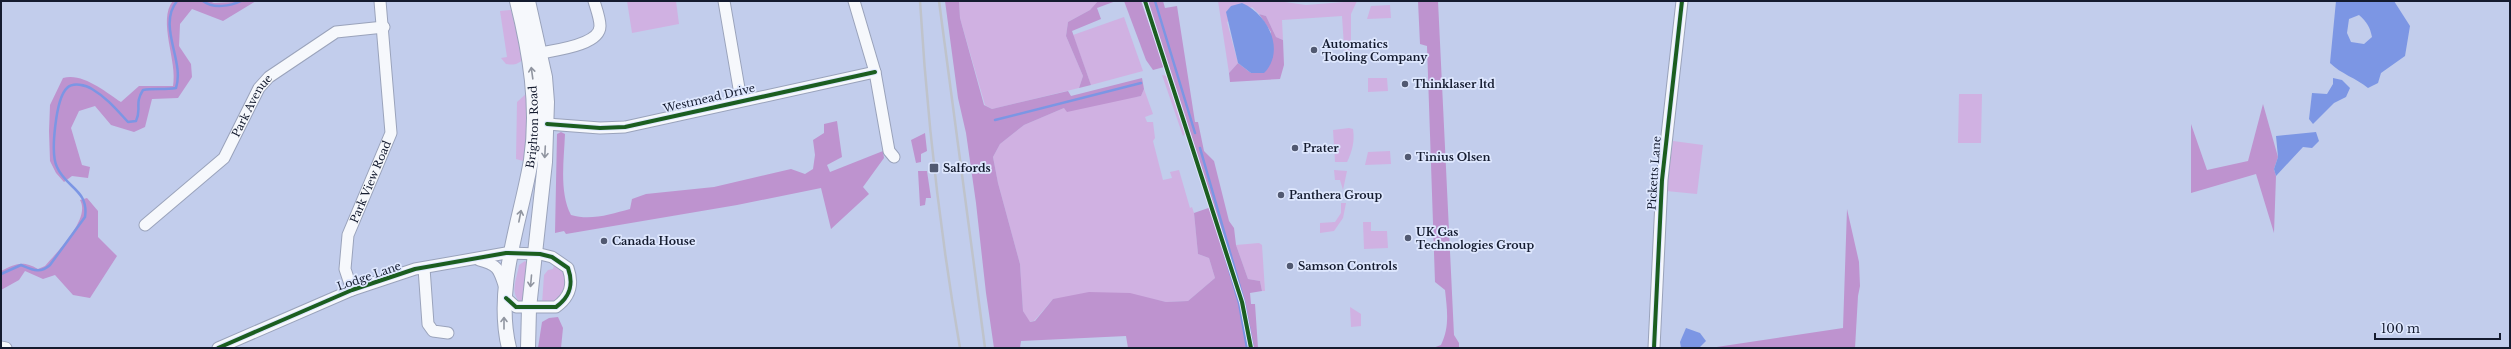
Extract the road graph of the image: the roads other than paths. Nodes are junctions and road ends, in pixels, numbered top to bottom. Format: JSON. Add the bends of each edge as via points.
{"nodes":[{"id":1,"x":380,"y":1,"type":"edge"},
{"id":2,"x":517,"y":1,"type":"edge"},
{"id":3,"x":528,"y":1,"type":"edge"},
{"id":4,"x":594,"y":1,"type":"edge"},
{"id":5,"x":724,"y":1,"type":"edge"},
{"id":6,"x":854,"y":1,"type":"edge"},
{"id":7,"x":1682,"y":1,"type":"edge"},
{"id":8,"x":384,"y":27,"type":"junction"},
{"id":9,"x":541,"y":53,"type":"junction"},
{"id":10,"x":875,"y":72,"type":"junction"},
{"id":11,"x":741,"y":100,"type":"junction"},
{"id":12,"x":547,"y":124,"type":"junction"},
{"id":13,"x":894,"y":157,"type":"dead end"},
{"id":14,"x":145,"y":225,"type":"dead end"},
{"id":15,"x":512,"y":254,"type":"junction"},
{"id":16,"x":534,"y":254,"type":"junction"},
{"id":17,"x":478,"y":260,"type":"junction"},
{"id":18,"x":424,"y":268,"type":"junction"},
{"id":19,"x":352,"y":290,"type":"junction"},
{"id":20,"x":506,"y":295,"type":"junction"},
{"id":21,"x":529,"y":308,"type":"junction"},
{"id":22,"x":448,"y":333,"type":"dead end"},
{"id":23,"x":1,"y":346,"type":"edge"},
{"id":24,"x":6,"y":348,"type":"edge"},
{"id":25,"x":218,"y":348,"type":"edge"},
{"id":26,"x":509,"y":348,"type":"edge"},
{"id":27,"x":528,"y":348,"type":"edge"},
{"id":28,"x":1654,"y":348,"type":"edge"}],
"edges":[{"from":1,"to":8,"type":"street","name":"Park View Road"},
{"from":15,"to":2,"type":"main road","name":"Brighton Road","one_way":true,"via":[[531,159],[534,122],[531,69]]},
{"from":3,"to":9,"type":"main road","name":"Brighton Road"},
{"from":4,"to":9,"type":"street","via":[[600,25],[599,34],[590,41]]},
{"from":5,"to":11,"type":"street"},
{"from":6,"to":10,"type":"street"},
{"from":7,"to":28,"type":"street","name":"Picketts Lane","via":[[1662,180]]},
{"from":8,"to":14,"type":"street","name":"Park Avenue","via":[[336,32],[269,77],[259,88],[224,158]]},
{"from":8,"to":19,"type":"street","name":"Park View Road","via":[[391,133],[348,235],[345,269]]},
{"from":9,"to":12,"type":"main road","name":"Brighton Road"},
{"from":10,"to":11,"type":"street","name":"Westmead Drive"},
{"from":10,"to":13,"type":"street","via":[[889,151]]},
{"from":11,"to":12,"type":"street","name":"Westmead Drive","via":[[612,128]]},
{"from":12,"to":16,"type":"main road","name":"Brighton Road","one_way":true},
{"from":15,"to":16,"type":"street","name":"Lodge Lane"},
{"from":15,"to":17,"type":"street","name":"Lodge Lane","via":[[506,253]]},
{"from":15,"to":20,"type":"main road","name":"Brighton Road"},
{"from":16,"to":21,"type":"main road","name":"Brighton Road","one_way":true},
{"from":16,"to":21,"type":"street","name":"Lodge Lane","via":[[552,257],[568,268],[572,285],[568,297],[556,307]]},
{"from":17,"to":18,"type":"street","name":"Lodge Lane"},
{"from":17,"to":20,"type":"street","via":[[493,263],[498,269]]},
{"from":18,"to":19,"type":"street","name":"Lodge Lane"},
{"from":18,"to":22,"type":"street","via":[[428,324],[433,331]]},
{"from":19,"to":25,"type":"street","name":"Lodge Lane"},
{"from":20,"to":21,"type":"street","via":[[516,306]]},
{"from":26,"to":20,"type":"main road","name":"Brighton Road","one_way":true,"via":[[503,326]]},
{"from":21,"to":27,"type":"main road","name":"Brighton Road"},
{"from":23,"to":24,"type":"street"}]}
